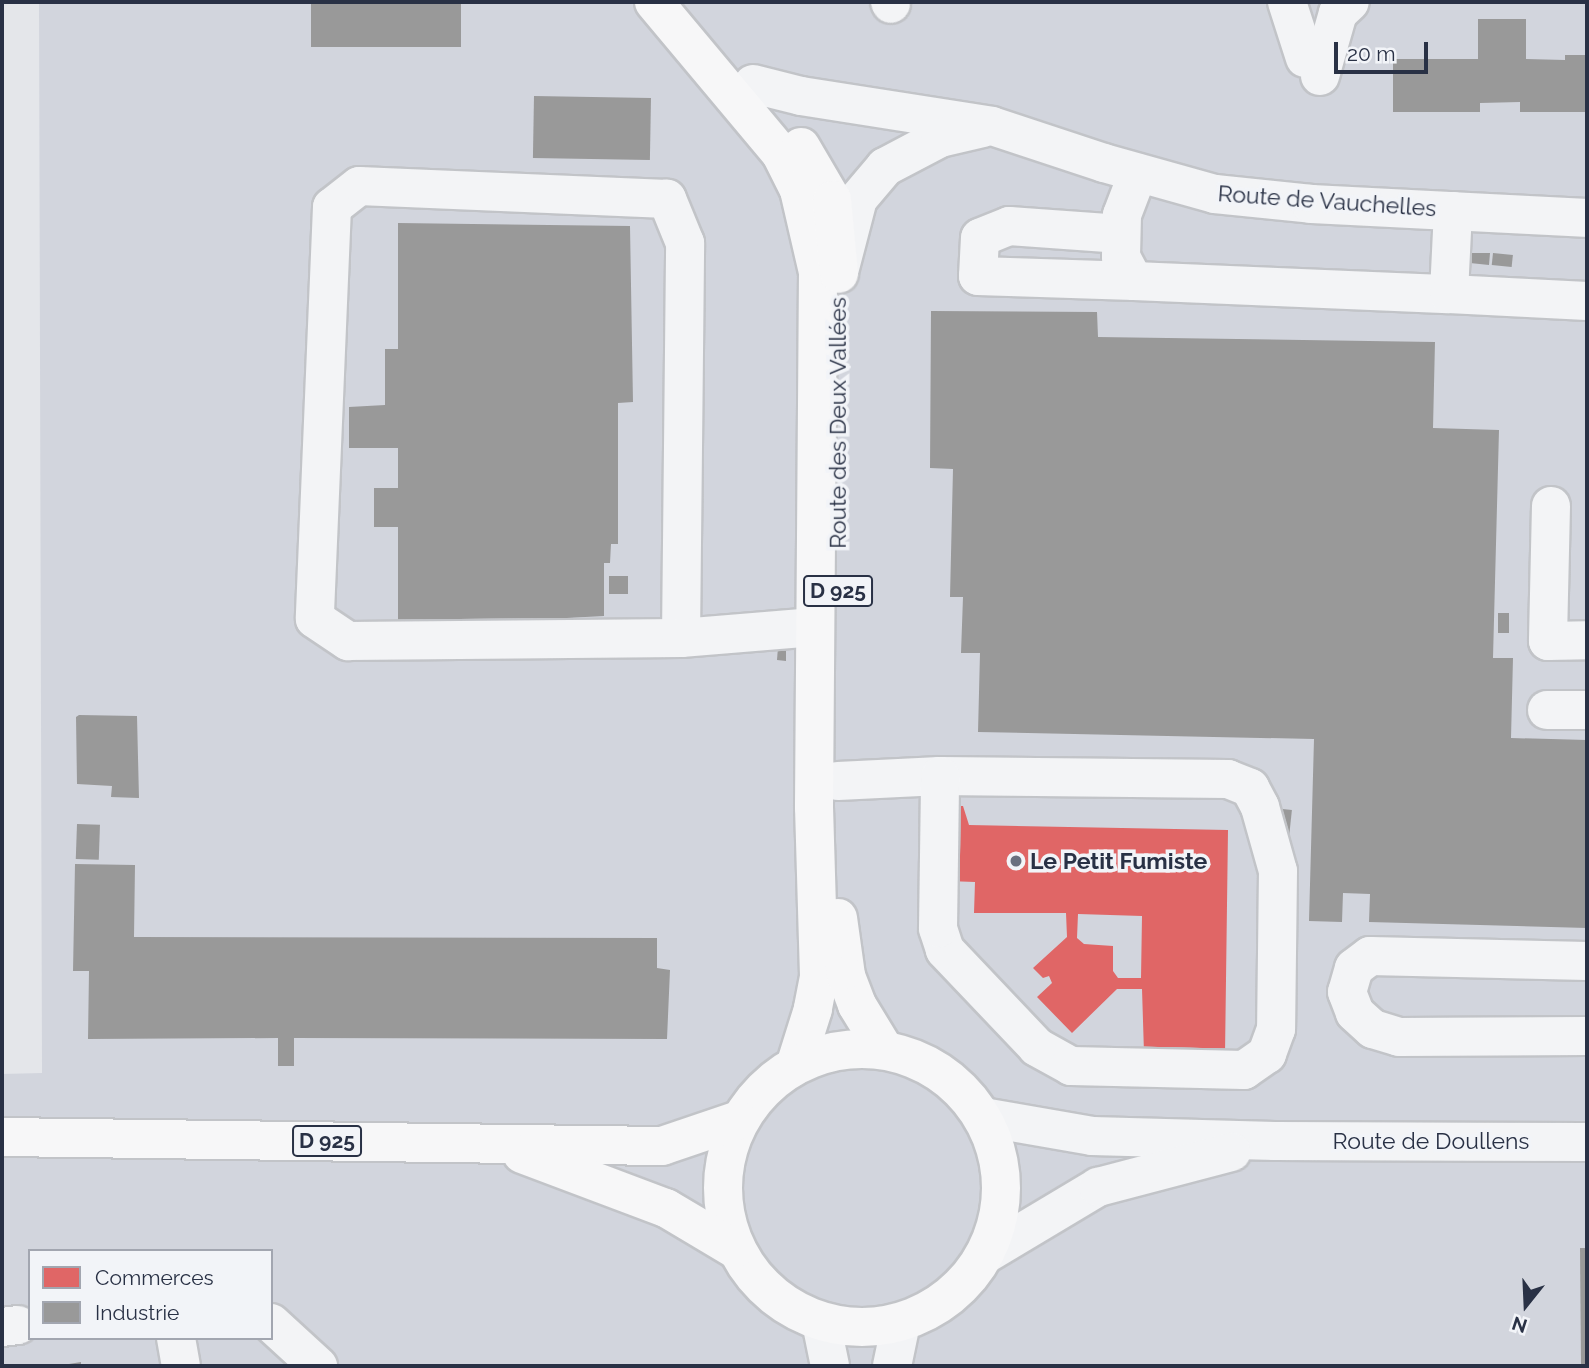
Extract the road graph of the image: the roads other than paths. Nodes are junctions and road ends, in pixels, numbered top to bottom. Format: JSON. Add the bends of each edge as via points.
{"nodes":[{"id":1,"x":1287,"y":2,"type":"edge"},
{"id":2,"x":1343,"y":5,"type":"edge"},
{"id":3,"x":661,"y":12,"type":"edge"},
{"id":4,"x":753,"y":84,"type":"junction"},
{"id":5,"x":992,"y":126,"type":"junction"},
{"id":6,"x":1138,"y":173,"type":"junction"},
{"id":7,"x":1453,"y":211,"type":"junction"},
{"id":8,"x":1587,"y":218,"type":"edge"},
{"id":9,"x":1121,"y":234,"type":"junction"},
{"id":10,"x":839,"y":272,"type":"junction"},
{"id":11,"x":1134,"y":281,"type":"junction"},
{"id":12,"x":1450,"y":294,"type":"junction"},
{"id":13,"x":1587,"y":301,"type":"edge"},
{"id":14,"x":1551,"y":506,"type":"dead end"},
{"id":15,"x":815,"y":626,"type":"junction"},
{"id":16,"x":681,"y":638,"type":"junction"},
{"id":17,"x":1587,"y":640,"type":"edge"},
{"id":18,"x":1547,"y":710,"type":"dead end"},
{"id":19,"x":1587,"y":710,"type":"edge"},
{"id":20,"x":940,"y":776,"type":"junction"},
{"id":21,"x":838,"y":781,"type":"junction"},
{"id":22,"x":1587,"y":961,"type":"edge"},
{"id":23,"x":1587,"y":1036,"type":"edge"},
{"id":24,"x":884,"y":1049,"type":"junction"},
{"id":25,"x":796,"y":1063,"type":"junction"},
{"id":26,"x":983,"y":1117,"type":"junction"},
{"id":27,"x":739,"y":1120,"type":"junction"},
{"id":28,"x":2,"y":1137,"type":"edge"},
{"id":29,"x":1275,"y":1141,"type":"junction"},
{"id":30,"x":1587,"y":1142,"type":"edge"},
{"id":31,"x":497,"y":1145,"type":"junction"},
{"id":32,"x":735,"y":1249,"type":"junction"},
{"id":33,"x":986,"y":1254,"type":"junction"},
{"id":34,"x":821,"y":1322,"type":"junction"},
{"id":35,"x":901,"y":1323,"type":"junction"},
{"id":36,"x":273,"y":1325,"type":"edge"},
{"id":37,"x":176,"y":1340,"type":"edge"},
{"id":38,"x":181,"y":1366,"type":"edge"},
{"id":39,"x":318,"y":1366,"type":"edge"},
{"id":40,"x":830,"y":1366,"type":"edge"},
{"id":41,"x":892,"y":1366,"type":"edge"}],
"edges":[{"from":1,"to":2,"type":"street","via":[[1313,67]]},
{"from":3,"to":4,"type":"main road","name":"Route des Deux Vallées","number":"D 925"},
{"from":3,"to":15,"type":"main road","name":"Route des Deux Vallées","number":"D 925","via":[[781,154],[799,190],[819,290]]},
{"from":4,"to":5,"type":"street","name":"Route de Vauchelles","via":[[801,96]]},
{"from":4,"to":10,"type":"main road","name":"Route des Deux Vallées","number":"D 925","via":[[793,133],[832,200]]},
{"from":5,"to":6,"type":"street","name":"Route de Vauchelles"},
{"from":5,"to":10,"type":"street","via":[[940,138],[885,167],[858,199]]},
{"from":6,"to":7,"type":"street","name":"Route de Vauchelles","via":[[1215,194]]},
{"from":6,"to":9,"type":"street","via":[[1122,215]]},
{"from":7,"to":8,"type":"street","name":"Route de Vauchelles"},
{"from":7,"to":12,"type":"street"},
{"from":9,"to":11,"type":"street","via":[[1121,257]]},
{"from":9,"to":11,"type":"street","via":[[1009,226],[980,238],[978,275]]},
{"from":10,"to":21,"type":"main road","name":"Route des Deux Vallées","number":"D 925"},
{"from":11,"to":12,"type":"street"},
{"from":12,"to":13,"type":"street"},
{"from":14,"to":17,"type":"street","via":[[1548,640]]},
{"from":15,"to":16,"type":"street"},
{"from":15,"to":25,"type":"main road","name":"Route des Deux Vallées","number":"D 925","via":[[818,976]]},
{"from":16,"to":16,"type":"street","via":[[348,640],[315,619],[332,207],[359,186],[667,199],[685,243]]},
{"from":18,"to":19,"type":"street"},
{"from":20,"to":20,"type":"street","via":[[1228,779],[1250,788],[1278,871],[1276,1029],[1267,1054],[1244,1070],[1071,1066],[1037,1046],[945,950],[938,928]]},
{"from":20,"to":21,"type":"street"},
{"from":21,"to":24,"type":"main road","name":"Route des Deux Vallées","number":"D 925","via":[[839,943],[857,1006]]},
{"from":22,"to":23,"type":"street","via":[[1370,956],[1354,968],[1347,992],[1355,1013],[1373,1029],[1399,1037]]},
{"from":24,"to":25,"type":"main road","via":[[839,1049]]},
{"from":24,"to":26,"type":"main road","via":[[923,1061],[957,1084]]},
{"from":25,"to":27,"type":"main road","via":[[763,1088]]},
{"from":26,"to":29,"type":"street","name":"Route de Doullens","via":[[1092,1136]]},
{"from":26,"to":33,"type":"main road","via":[[1000,1161],[1001,1208]]},
{"from":27,"to":31,"type":"main road","number":"D 925","via":[[662,1146]]},
{"from":27,"to":32,"type":"main road","via":[[724,1162],[722,1206]]},
{"from":28,"to":31,"type":"main road","number":"D 925"},
{"from":29,"to":30,"type":"street","name":"Route de Doullens"},
{"from":29,"to":33,"type":"street","name":"Route de Doullens","via":[[1098,1187]]},
{"from":31,"to":32,"type":"main road","number":"D 925","via":[[666,1208]]},
{"from":32,"to":34,"type":"main road","via":[[757,1280],[786,1306]]},
{"from":33,"to":35,"type":"main road","via":[[955,1292],[936,1307]]},
{"from":34,"to":35,"type":"main road","via":[[861,1328]]},
{"from":34,"to":40,"type":"street"},
{"from":35,"to":41,"type":"street"},
{"from":36,"to":39,"type":"street"},
{"from":37,"to":38,"type":"street"}]}
